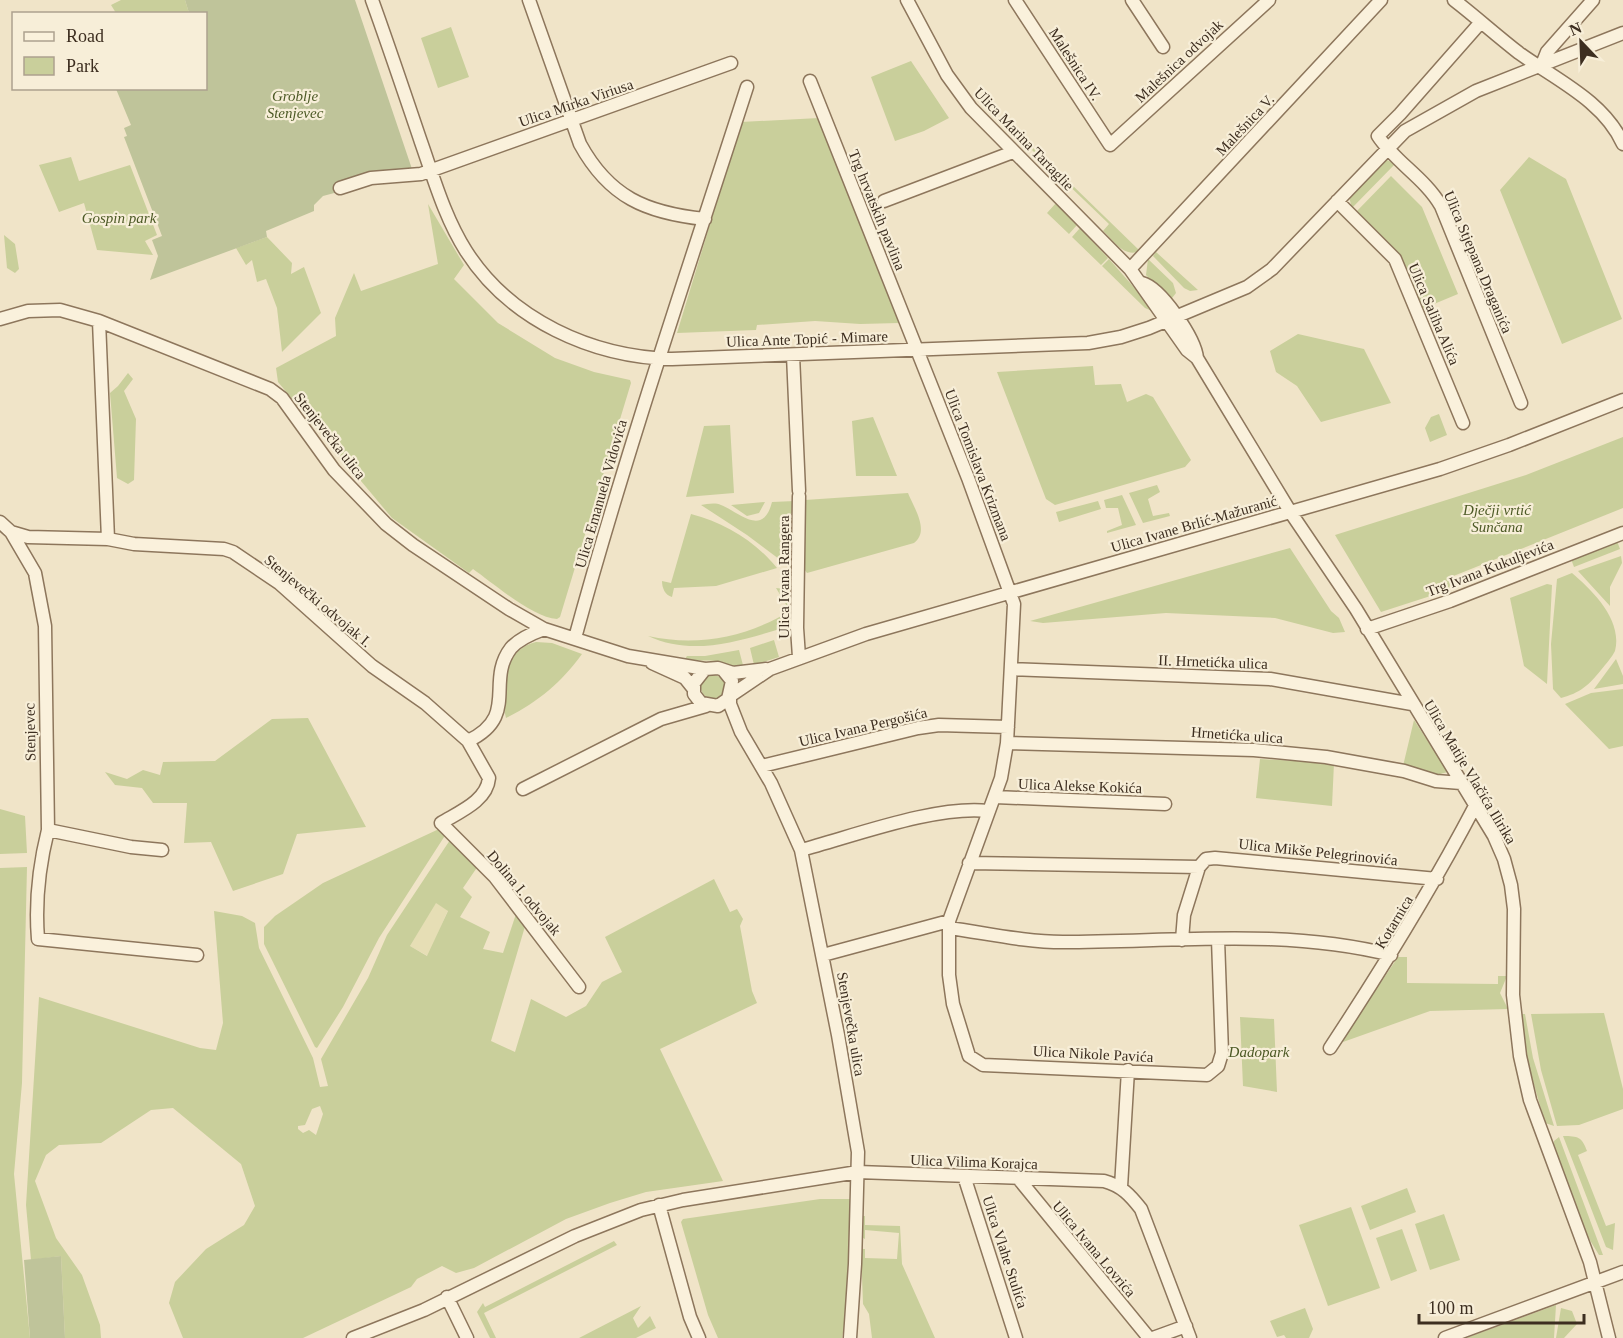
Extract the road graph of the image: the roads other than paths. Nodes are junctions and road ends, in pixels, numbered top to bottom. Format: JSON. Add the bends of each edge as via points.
{"nodes":[{"id":1,"x":372,"y":0,"type":"edge"},
{"id":2,"x":529,"y":0,"type":"edge"},
{"id":3,"x":907,"y":0,"type":"edge"},
{"id":4,"x":1015,"y":0,"type":"edge"},
{"id":5,"x":1132,"y":0,"type":"edge"},
{"id":6,"x":1269,"y":0,"type":"edge"},
{"id":7,"x":1381,"y":0,"type":"edge"},
{"id":8,"x":1454,"y":0,"type":"edge"},
{"id":9,"x":1593,"y":0,"type":"edge"},
{"id":10,"x":1481,"y":22,"type":"junction"},
{"id":11,"x":1623,"y":33,"type":"edge"},
{"id":12,"x":1163,"y":47,"type":"dead end"},
{"id":13,"x":731,"y":63,"type":"dead end"},
{"id":14,"x":1540,"y":67,"type":"junction"},
{"id":15,"x":810,"y":81,"type":"dead end"},
{"id":16,"x":747,"y":87,"type":"dead end"},
{"id":17,"x":571,"y":120,"type":"junction"},
{"id":18,"x":1623,"y":144,"type":"edge"},
{"id":19,"x":1110,"y":145,"type":"joint"},
{"id":20,"x":1386,"y":148,"type":"junction"},
{"id":21,"x":1013,"y":152,"type":"junction"},
{"id":22,"x":430,"y":170,"type":"junction"},
{"id":23,"x":340,"y":188,"type":"dead end"},
{"id":24,"x":884,"y":201,"type":"dead end"},
{"id":25,"x":1337,"y":201,"type":"junction"},
{"id":26,"x":705,"y":219,"type":"junction"},
{"id":27,"x":1130,"y":269,"type":"junction"},
{"id":28,"x":0,"y":319,"type":"edge"},
{"id":29,"x":1172,"y":320,"type":"junction"},
{"id":30,"x":99,"y":321,"type":"junction"},
{"id":31,"x":917,"y":350,"type":"junction"},
{"id":32,"x":793,"y":355,"type":"junction"},
{"id":33,"x":658,"y":359,"type":"junction"},
{"id":34,"x":1623,"y":400,"type":"edge"},
{"id":35,"x":1521,"y":403,"type":"dead end"},
{"id":36,"x":1463,"y":423,"type":"dead end"},
{"id":37,"x":1292,"y":513,"type":"junction"},
{"id":38,"x":0,"y":522,"type":"edge"},
{"id":39,"x":10,"y":532,"type":"junction"},
{"id":40,"x":1623,"y":533,"type":"edge"},
{"id":41,"x":108,"y":539,"type":"junction"},
{"id":42,"x":1010,"y":592,"type":"junction"},
{"id":43,"x":543,"y":628,"type":"junction"},
{"id":44,"x":1367,"y":629,"type":"junction"},
{"id":45,"x":575,"y":638,"type":"junction"},
{"id":46,"x":799,"y":657,"type":"junction"},
{"id":47,"x":648,"y":661,"type":"junction"},
{"id":48,"x":705,"y":669,"type":"junction"},
{"id":49,"x":770,"y":669,"type":"junction"},
{"id":50,"x":1011,"y":669,"type":"junction"},
{"id":51,"x":724,"y":671,"type":"junction"},
{"id":52,"x":693,"y":689,"type":"junction"},
{"id":53,"x":730,"y":696,"type":"junction"},
{"id":54,"x":1412,"y":704,"type":"junction"},
{"id":55,"x":709,"y":706,"type":"junction"},
{"id":56,"x":661,"y":719,"type":"junction"},
{"id":57,"x":1008,"y":727,"type":"junction"},
{"id":58,"x":741,"y":732,"type":"junction"},
{"id":59,"x":468,"y":741,"type":"junction"},
{"id":60,"x":1007,"y":742,"type":"junction"},
{"id":61,"x":762,"y":766,"type":"junction"},
{"id":62,"x":1461,"y":783,"type":"junction"},
{"id":63,"x":523,"y":789,"type":"dead end"},
{"id":64,"x":995,"y":797,"type":"junction"},
{"id":65,"x":1165,"y":804,"type":"dead end"},
{"id":66,"x":1475,"y":806,"type":"junction"},
{"id":67,"x":988,"y":811,"type":"junction"},
{"id":68,"x":441,"y":823,"type":"joint"},
{"id":69,"x":48,"y":830,"type":"junction"},
{"id":70,"x":162,"y":850,"type":"dead end"},
{"id":71,"x":801,"y":850,"type":"junction"},
{"id":72,"x":969,"y":863,"type":"junction"},
{"id":73,"x":1199,"y":867,"type":"junction"},
{"id":74,"x":1437,"y":879,"type":"junction"},
{"id":75,"x":949,"y":924,"type":"junction"},
{"id":76,"x":1218,"y":939,"type":"junction"},
{"id":77,"x":1182,"y":940,"type":"junction"},
{"id":78,"x":197,"y":955,"type":"dead end"},
{"id":79,"x":823,"y":955,"type":"junction"},
{"id":80,"x":1391,"y":955,"type":"junction"},
{"id":81,"x":579,"y":987,"type":"dead end"},
{"id":82,"x":1330,"y":1048,"type":"dead end"},
{"id":83,"x":1128,"y":1070,"type":"junction"},
{"id":84,"x":858,"y":1172,"type":"junction"},
{"id":85,"x":964,"y":1176,"type":"junction"},
{"id":86,"x":1018,"y":1178,"type":"junction"},
{"id":87,"x":1121,"y":1187,"type":"junction"},
{"id":88,"x":659,"y":1205,"type":"junction"},
{"id":89,"x":1623,"y":1272,"type":"edge"},
{"id":90,"x":1594,"y":1283,"type":"junction"},
{"id":91,"x":447,"y":1297,"type":"junction"},
{"id":92,"x":1188,"y":1332,"type":"edge"},
{"id":93,"x":353,"y":1338,"type":"edge"},
{"id":94,"x":467,"y":1338,"type":"edge"},
{"id":95,"x":699,"y":1338,"type":"edge"},
{"id":96,"x":850,"y":1338,"type":"edge"},
{"id":97,"x":1016,"y":1338,"type":"edge"},
{"id":98,"x":1151,"y":1338,"type":"edge"},
{"id":99,"x":1445,"y":1338,"type":"edge"},
{"id":100,"x":1609,"y":1338,"type":"edge"}],
"edges":[{"from":1,"to":22,"type":"street","name":"Ulica Ante Topić - Mimare"},
{"from":2,"to":17,"type":"street"},
{"from":3,"to":21,"type":"street","name":"Ulica Marina Tartaglie","via":[[960,94]]},
{"from":4,"to":19,"type":"street","name":"Malešnica IV."},
{"from":5,"to":12,"type":"street"},
{"from":6,"to":19,"type":"street","name":"Malešnica odvojak"},
{"from":7,"to":27,"type":"street","name":"Malešnica V."},
{"from":8,"to":10,"type":"street"},
{"from":9,"to":14,"type":"street","via":[[1566,28]]},
{"from":10,"to":14,"type":"street"},
{"from":10,"to":20,"type":"street","via":[[1378,136]]},
{"from":11,"to":14,"type":"street","name":"Ulica Ante Topić - Mimare"},
{"from":13,"to":17,"type":"street","name":"Ulica Mirka Viriusa"},
{"from":14,"to":18,"type":"street","via":[[1563,81],[1604,117]]},
{"from":14,"to":20,"type":"street","name":"Ulica Ante Topić - Mimare","via":[[1454,102],[1405,131]]},
{"from":15,"to":31,"type":"street","name":"Trg hrvatskih pavlina"},
{"from":16,"to":26,"type":"street"},
{"from":17,"to":22,"type":"street","name":"Ulica Mirka Viriusa"},
{"from":17,"to":26,"type":"street","via":[[591,165],[617,191],[657,211]]},
{"from":20,"to":25,"type":"street","name":"Ulica Ante Topić - Mimare"},
{"from":20,"to":35,"type":"street","name":"Ulica Stjepana Draganića","via":[[1429,188],[1441,206]]},
{"from":21,"to":24,"type":"street","name":"Trg hrvatskih pavlina"},
{"from":21,"to":27,"type":"street","name":"Ulica Marina Tartaglie"},
{"from":22,"to":23,"type":"street","name":"Ulica Mirka Viriusa","via":[[416,175],[371,178]]},
{"from":22,"to":33,"type":"street","name":"Ulica Ante Topić - Mimare","via":[[462,245],[484,276],[508,298],[540,321],[581,342],[610,352]]},
{"from":25,"to":29,"type":"street","name":"Ulica Ante Topić - Mimare","via":[[1261,278]]},
{"from":25,"to":36,"type":"street","name":"Ulica Saliha Alića","via":[[1395,259]]},
{"from":26,"to":33,"type":"street"},
{"from":27,"to":29,"type":"street","name":"Ulica Marina Tartaglie"},
{"from":28,"to":30,"type":"street","name":"Stenjevečka ulica","via":[[47,309]]},
{"from":29,"to":31,"type":"street","name":"Ulica Ante Topić - Mimare","via":[[1105,341]]},
{"from":29,"to":37,"type":"street","name":"Ulica Marina Tartaglie"},
{"from":30,"to":41,"type":"street"},
{"from":30,"to":43,"type":"street","name":"Stenjevečka ulica","via":[[270,389],[282,398],[334,470],[386,524],[462,579]]},
{"from":31,"to":32,"type":"street","name":"Ulica Ante Topić - Mimare"},
{"from":31,"to":42,"type":"street","name":"Ulica Tomislava Krizmana"},
{"from":32,"to":33,"type":"street","name":"Ulica Ante Topić - Mimare"},
{"from":32,"to":46,"type":"street","name":"Ulica Ivana Rangera","via":[[799,494]]},
{"from":33,"to":45,"type":"street","name":"Ulica Emanuela Vidovića"},
{"from":34,"to":37,"type":"street","name":"Ulica Ivane Brlić-Mažuranić","via":[[1483,454]]},
{"from":37,"to":42,"type":"street","name":"Ulica Ivane Brlić-Mažuranić"},
{"from":37,"to":44,"type":"street","name":"Ulica Matije Vlačića Ilirika"},
{"from":38,"to":39,"type":"street","name":"Stenjevec"},
{"from":39,"to":41,"type":"street","name":"Stenjevečki odvojak I.","via":[[28,537]]},
{"from":39,"to":69,"type":"street","name":"Stenjevec","via":[[35,573],[45,626]]},
{"from":40,"to":44,"type":"street","name":"Trg Ivana Kukuljevića"},
{"from":41,"to":59,"type":"street","name":"Stenjevečki odvojak I.","via":[[233,552],[279,583],[372,666],[408,690]]},
{"from":42,"to":46,"type":"street","name":"Ulica Ivane Brlić-Mažuranić"},
{"from":42,"to":50,"type":"street","name":"Ulica Nikole Pavića","via":[[1015,614]]},
{"from":43,"to":45,"type":"street","name":"Stenjevečka ulica"},
{"from":43,"to":59,"type":"street","via":[[512,647],[502,670],[497,715],[488,729]]},
{"from":44,"to":54,"type":"street","name":"Ulica Matije Vlačića Ilirika"},
{"from":45,"to":47,"type":"street","name":"Stenjevečka ulica"},
{"from":46,"to":49,"type":"street","name":"Ulica Ivane Brlić-Mažuranić"},
{"from":47,"to":48,"type":"street","name":"Stenjevečka ulica"},
{"from":47,"to":52,"type":"street","name":"Stenjevečka ulica","via":[[685,678]]},
{"from":48,"to":51,"type":"street"},
{"from":48,"to":52,"type":"street","via":[[696,678]]},
{"from":49,"to":51,"type":"street","name":"Ulica Ivane Brlić-Mažuranić"},
{"from":49,"to":53,"type":"street","name":"Ulica Ivane Brlić-Mažuranić"},
{"from":50,"to":54,"type":"street","name":"II. Hrnetićka ulica","via":[[1270,679]]},
{"from":50,"to":57,"type":"street","name":"Ulica Nikole Pavića"},
{"from":51,"to":53,"type":"street","via":[[732,681]]},
{"from":52,"to":55,"type":"street","via":[[697,699]]},
{"from":52,"to":56,"type":"street","via":[[685,702]]},
{"from":53,"to":55,"type":"street","via":[[724,703]]},
{"from":53,"to":58,"type":"street","name":"Stenjevečka ulica"},
{"from":54,"to":62,"type":"street","name":"Ulica Matije Vlačića Ilirika"},
{"from":55,"to":56,"type":"street"},
{"from":55,"to":58,"type":"street","name":"Stenjevečka ulica","via":[[724,713]]},
{"from":56,"to":63,"type":"street"},
{"from":57,"to":60,"type":"street","name":"Ulica Nikole Pavića"},
{"from":57,"to":61,"type":"street","name":"Ulica Ivana Pergošića","via":[[918,728]]},
{"from":58,"to":61,"type":"street","name":"Stenjevečka ulica"},
{"from":59,"to":68,"type":"street","name":"Stenjevečki odvojak I.","via":[[489,778],[483,795]]},
{"from":60,"to":62,"type":"street","name":"Hrnetićka ulica","via":[[1264,751],[1326,757]]},
{"from":60,"to":64,"type":"street","name":"Ulica Nikole Pavića"},
{"from":61,"to":71,"type":"street","name":"Stenjevečka ulica"},
{"from":62,"to":66,"type":"street","name":"Ulica Matije Vlačića Ilirika"},
{"from":64,"to":65,"type":"street","name":"Ulica Alekse Kokića"},
{"from":64,"to":67,"type":"street","name":"Ulica Nikole Pavića"},
{"from":66,"to":74,"type":"street","name":"Kotarnica"},
{"from":66,"to":90,"type":"street","name":"Ulica Matije Vlačića Ilirika","via":[[1494,836],[1511,885],[1514,1012],[1524,1073]]},
{"from":67,"to":71,"type":"street","via":[[969,809],[938,814]]},
{"from":67,"to":72,"type":"street","name":"Ulica Nikole Pavića"},
{"from":68,"to":81,"type":"street","name":"Dolina I. odvojak","via":[[495,877]]},
{"from":69,"to":70,"type":"street"},
{"from":69,"to":78,"type":"street","name":"Stenjevec","via":[[41,861],[38,939]]},
{"from":71,"to":79,"type":"street","name":"Stenjevečka ulica"},
{"from":72,"to":73,"type":"street","name":"Ulica Mikše Pelegrinovića"},
{"from":72,"to":75,"type":"street","name":"Ulica Nikole Pavića"},
{"from":73,"to":74,"type":"street","name":"Ulica Mikše Pelegrinovića","via":[[1206,859],[1215,858]]},
{"from":73,"to":77,"type":"street","via":[[1184,915]]},
{"from":74,"to":80,"type":"street","name":"Kotarnica"},
{"from":75,"to":77,"type":"street","via":[[1059,942]]},
{"from":75,"to":79,"type":"street"},
{"from":75,"to":83,"type":"street","name":"Ulica Nikole Pavića","via":[[953,1004],[969,1056],[975,1062]]},
{"from":76,"to":77,"type":"street"},
{"from":76,"to":80,"type":"street","via":[[1289,939]]},
{"from":76,"to":83,"type":"street","name":"Ulica Nikole Pavića","via":[[1222,1053],[1218,1066],[1211,1073],[1198,1076]]},
{"from":79,"to":84,"type":"street","name":"Stenjevečka ulica"},
{"from":80,"to":82,"type":"street","name":"Kotarnica"},
{"from":83,"to":87,"type":"street"},
{"from":84,"to":85,"type":"street","name":"Ulica Vilima Korajca"},
{"from":84,"to":88,"type":"street","name":"Ulica Vilima Korajca"},
{"from":84,"to":96,"type":"street","name":"Stenjevečka ulica"},
{"from":85,"to":86,"type":"street","name":"Ulica Vilima Korajca"},
{"from":85,"to":97,"type":"street","name":"Ulica Vlahe Stulića"},
{"from":86,"to":87,"type":"street","name":"Ulica Vilima Korajca","via":[[1104,1181]]},
{"from":86,"to":98,"type":"street","name":"Ulica Ivana Lovrića"},
{"from":87,"to":92,"type":"street","via":[[1141,1209]]},
{"from":88,"to":91,"type":"street","name":"Ulica Vilima Korajca","via":[[575,1236]]},
{"from":88,"to":95,"type":"street"},
{"from":89,"to":90,"type":"street"},
{"from":90,"to":99,"type":"street"},
{"from":90,"to":100,"type":"street","name":"Ulica Matije Vlačića Ilirika"},
{"from":91,"to":93,"type":"street","name":"Ulica Vilima Korajca"},
{"from":91,"to":94,"type":"street"},
{"from":92,"to":98,"type":"street"}]}
